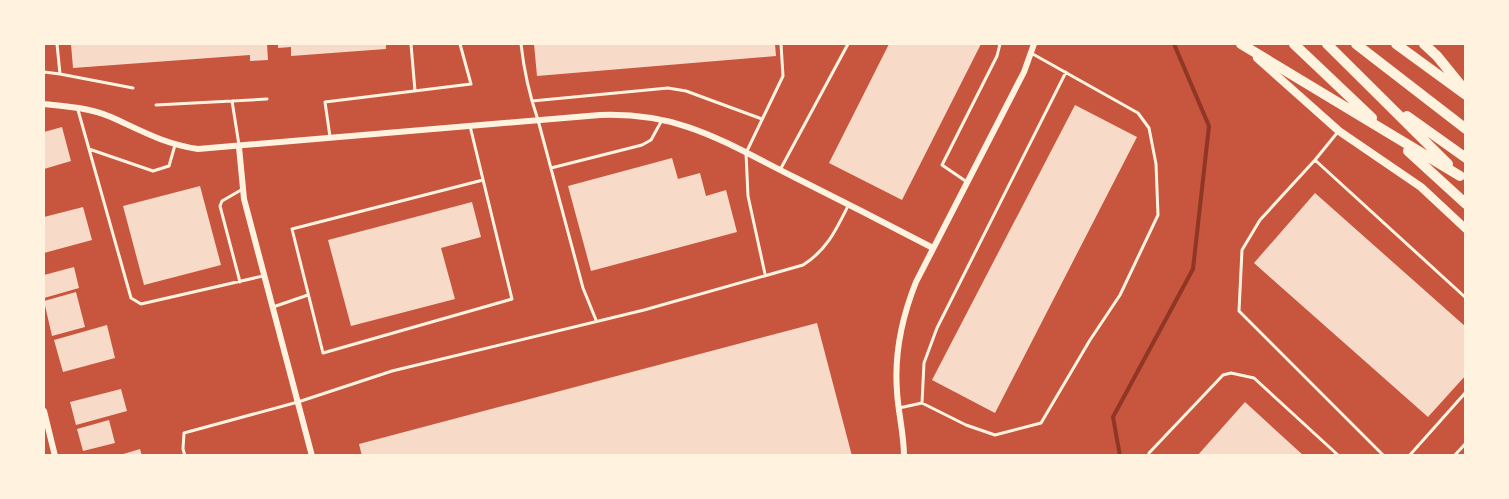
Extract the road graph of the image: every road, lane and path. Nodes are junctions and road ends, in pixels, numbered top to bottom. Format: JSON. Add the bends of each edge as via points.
{"nodes":[{"id":1,"x":57,"y":44,"type":"edge"},
{"id":2,"x":411,"y":44,"type":"edge"},
{"id":3,"x":460,"y":44,"type":"edge"},
{"id":4,"x":521,"y":44,"type":"edge"},
{"id":5,"x":781,"y":44,"type":"edge"},
{"id":6,"x":848,"y":44,"type":"edge"},
{"id":7,"x":1000,"y":44,"type":"edge"},
{"id":8,"x":1034,"y":44,"type":"edge"},
{"id":9,"x":1241,"y":44,"type":"edge"},
{"id":10,"x":1294,"y":44,"type":"edge"},
{"id":11,"x":1318,"y":44,"type":"edge"},
{"id":12,"x":1327,"y":44,"type":"edge"},
{"id":13,"x":1356,"y":44,"type":"edge"},
{"id":14,"x":1396,"y":44,"type":"edge"},
{"id":15,"x":1424,"y":44,"type":"edge"},
{"id":16,"x":1031,"y":53,"type":"junction"},
{"id":17,"x":44,"y":72,"type":"edge"},
{"id":18,"x":1066,"y":72,"type":"junction"},
{"id":19,"x":60,"y":74,"type":"junction"},
{"id":20,"x":133,"y":88,"type":"dead end"},
{"id":21,"x":415,"y":91,"type":"junction"},
{"id":22,"x":1466,"y":93,"type":"edge"},
{"id":23,"x":267,"y":99,"type":"dead end"},
{"id":24,"x":232,"y":101,"type":"junction"},
{"id":25,"x":532,"y":101,"type":"junction"},
{"id":26,"x":44,"y":104,"type":"edge"},
{"id":27,"x":156,"y":105,"type":"dead end"},
{"id":28,"x":77,"y":108,"type":"junction"},
{"id":29,"x":662,"y":118,"type":"junction"},
{"id":30,"x":762,"y":119,"type":"junction"},
{"id":31,"x":538,"y":120,"type":"junction"},
{"id":32,"x":470,"y":126,"type":"junction"},
{"id":33,"x":1466,"y":129,"type":"edge"},
{"id":34,"x":1340,"y":130,"type":"junction"},
{"id":35,"x":330,"y":139,"type":"junction"},
{"id":36,"x":175,"y":145,"type":"junction"},
{"id":37,"x":239,"y":147,"type":"junction"},
{"id":38,"x":89,"y":149,"type":"junction"},
{"id":39,"x":746,"y":153,"type":"junction"},
{"id":40,"x":1466,"y":158,"type":"edge"},
{"id":41,"x":1315,"y":160,"type":"junction"},
{"id":42,"x":551,"y":168,"type":"junction"},
{"id":43,"x":780,"y":170,"type":"junction"},
{"id":44,"x":1463,"y":179,"type":"edge"},
{"id":45,"x":483,"y":180,"type":"junction"},
{"id":46,"x":967,"y":182,"type":"junction"},
{"id":47,"x":243,"y":189,"type":"junction"},
{"id":48,"x":849,"y":204,"type":"junction"},
{"id":49,"x":1466,"y":204,"type":"edge"},
{"id":50,"x":1466,"y":229,"type":"edge"},
{"id":51,"x":933,"y":248,"type":"junction"},
{"id":52,"x":765,"y":274,"type":"junction"},
{"id":53,"x":265,"y":276,"type":"junction"},
{"id":54,"x":240,"y":282,"type":"junction"},
{"id":55,"x":309,"y":295,"type":"junction"},
{"id":56,"x":1466,"y":298,"type":"edge"},
{"id":57,"x":273,"y":307,"type":"junction"},
{"id":58,"x":596,"y":320,"type":"junction"},
{"id":59,"x":1466,"y":392,"type":"edge"},
{"id":60,"x":298,"y":402,"type":"junction"},
{"id":61,"x":922,"y":403,"type":"junction"},
{"id":62,"x":899,"y":408,"type":"junction"},
{"id":63,"x":44,"y":411,"type":"edge"},
{"id":64,"x":1466,"y":443,"type":"edge"},
{"id":65,"x":55,"y":456,"type":"edge"},
{"id":66,"x":185,"y":456,"type":"edge"},
{"id":67,"x":312,"y":456,"type":"edge"},
{"id":68,"x":904,"y":456,"type":"edge"},
{"id":69,"x":1149,"y":456,"type":"edge"},
{"id":70,"x":1339,"y":456,"type":"edge"},
{"id":71,"x":1384,"y":456,"type":"edge"},
{"id":72,"x":1409,"y":456,"type":"edge"},
{"id":73,"x":1454,"y":456,"type":"edge"}],
"edges":[{"from":1,"to":19,"type":"lane"},
{"from":2,"to":21,"type":"lane"},
{"from":3,"to":21,"type":"lane","via":[[471,84]]},
{"from":4,"to":25,"type":"lane"},
{"from":5,"to":30,"type":"lane","via":[[783,76]]},
{"from":6,"to":43,"type":"lane"},
{"from":7,"to":46,"type":"lane","via":[[942,165]]},
{"from":8,"to":16,"type":"street"},
{"from":9,"to":34,"type":"main road"},
{"from":9,"to":44,"type":"highway"},
{"from":10,"to":49,"type":"highway"},
{"from":11,"to":40,"type":"highway"},
{"from":12,"to":44,"type":"highway"},
{"from":13,"to":33,"type":"highway"},
{"from":14,"to":22,"type":"highway"},
{"from":15,"to":22,"type":"highway"},
{"from":16,"to":18,"type":"lane"},
{"from":16,"to":46,"type":"street"},
{"from":17,"to":19,"type":"lane"},
{"from":18,"to":61,"type":"lane","via":[[937,328],[924,363]]},
{"from":18,"to":61,"type":"lane","via":[[1138,113],[1149,128],[1158,215],[1120,295],[1041,423],[995,435]]},
{"from":19,"to":20,"type":"lane"},
{"from":21,"to":35,"type":"lane","via":[[326,102]]},
{"from":23,"to":24,"type":"lane"},
{"from":24,"to":27,"type":"lane"},
{"from":24,"to":37,"type":"lane"},
{"from":25,"to":30,"type":"lane","via":[[668,88]]},
{"from":25,"to":31,"type":"lane"},
{"from":26,"to":28,"type":"street"},
{"from":28,"to":36,"type":"street","via":[[110,117]]},
{"from":28,"to":38,"type":"lane"},
{"from":29,"to":31,"type":"street","via":[[623,114]]},
{"from":29,"to":39,"type":"street","via":[[700,130]]},
{"from":29,"to":42,"type":"lane","via":[[651,140],[642,145]]},
{"from":30,"to":39,"type":"lane"},
{"from":31,"to":32,"type":"street"},
{"from":31,"to":42,"type":"lane"},
{"from":32,"to":35,"type":"street"},
{"from":32,"to":45,"type":"lane"},
{"from":34,"to":41,"type":"lane"},
{"from":34,"to":50,"type":"main road","via":[[1421,187]]},
{"from":35,"to":37,"type":"street"},
{"from":36,"to":37,"type":"street","via":[[198,149]]},
{"from":36,"to":38,"type":"lane","via":[[169,166],[153,171]]},
{"from":37,"to":47,"type":"street"},
{"from":38,"to":54,"type":"lane","via":[[131,298],[141,304]]},
{"from":39,"to":43,"type":"street"},
{"from":39,"to":52,"type":"lane","via":[[748,196]]},
{"from":41,"to":56,"type":"lane"},
{"from":41,"to":71,"type":"lane","via":[[1260,220],[1242,250],[1239,311]]},
{"from":42,"to":58,"type":"lane"},
{"from":43,"to":48,"type":"street"},
{"from":45,"to":55,"type":"lane","via":[[292,230]]},
{"from":45,"to":55,"type":"lane","via":[[512,299],[323,352]]},
{"from":46,"to":51,"type":"street"},
{"from":47,"to":53,"type":"street"},
{"from":47,"to":54,"type":"lane","via":[[220,206]]},
{"from":48,"to":51,"type":"street"},
{"from":48,"to":52,"type":"lane","via":[[833,236],[816,257],[803,265]]},
{"from":51,"to":62,"type":"street","via":[[916,282],[902,325],[896,370]]},
{"from":52,"to":58,"type":"lane"},
{"from":53,"to":54,"type":"lane"},
{"from":53,"to":57,"type":"street"},
{"from":55,"to":57,"type":"lane"},
{"from":57,"to":60,"type":"street"},
{"from":58,"to":60,"type":"lane","via":[[393,371]]},
{"from":59,"to":72,"type":"lane"},
{"from":60,"to":66,"type":"lane","via":[[184,433]]},
{"from":60,"to":67,"type":"street"},
{"from":61,"to":62,"type":"lane"},
{"from":62,"to":68,"type":"street"},
{"from":63,"to":65,"type":"street"},
{"from":64,"to":73,"type":"lane"},
{"from":69,"to":70,"type":"lane","via":[[1223,375],[1231,373],[1254,378]]}]}
